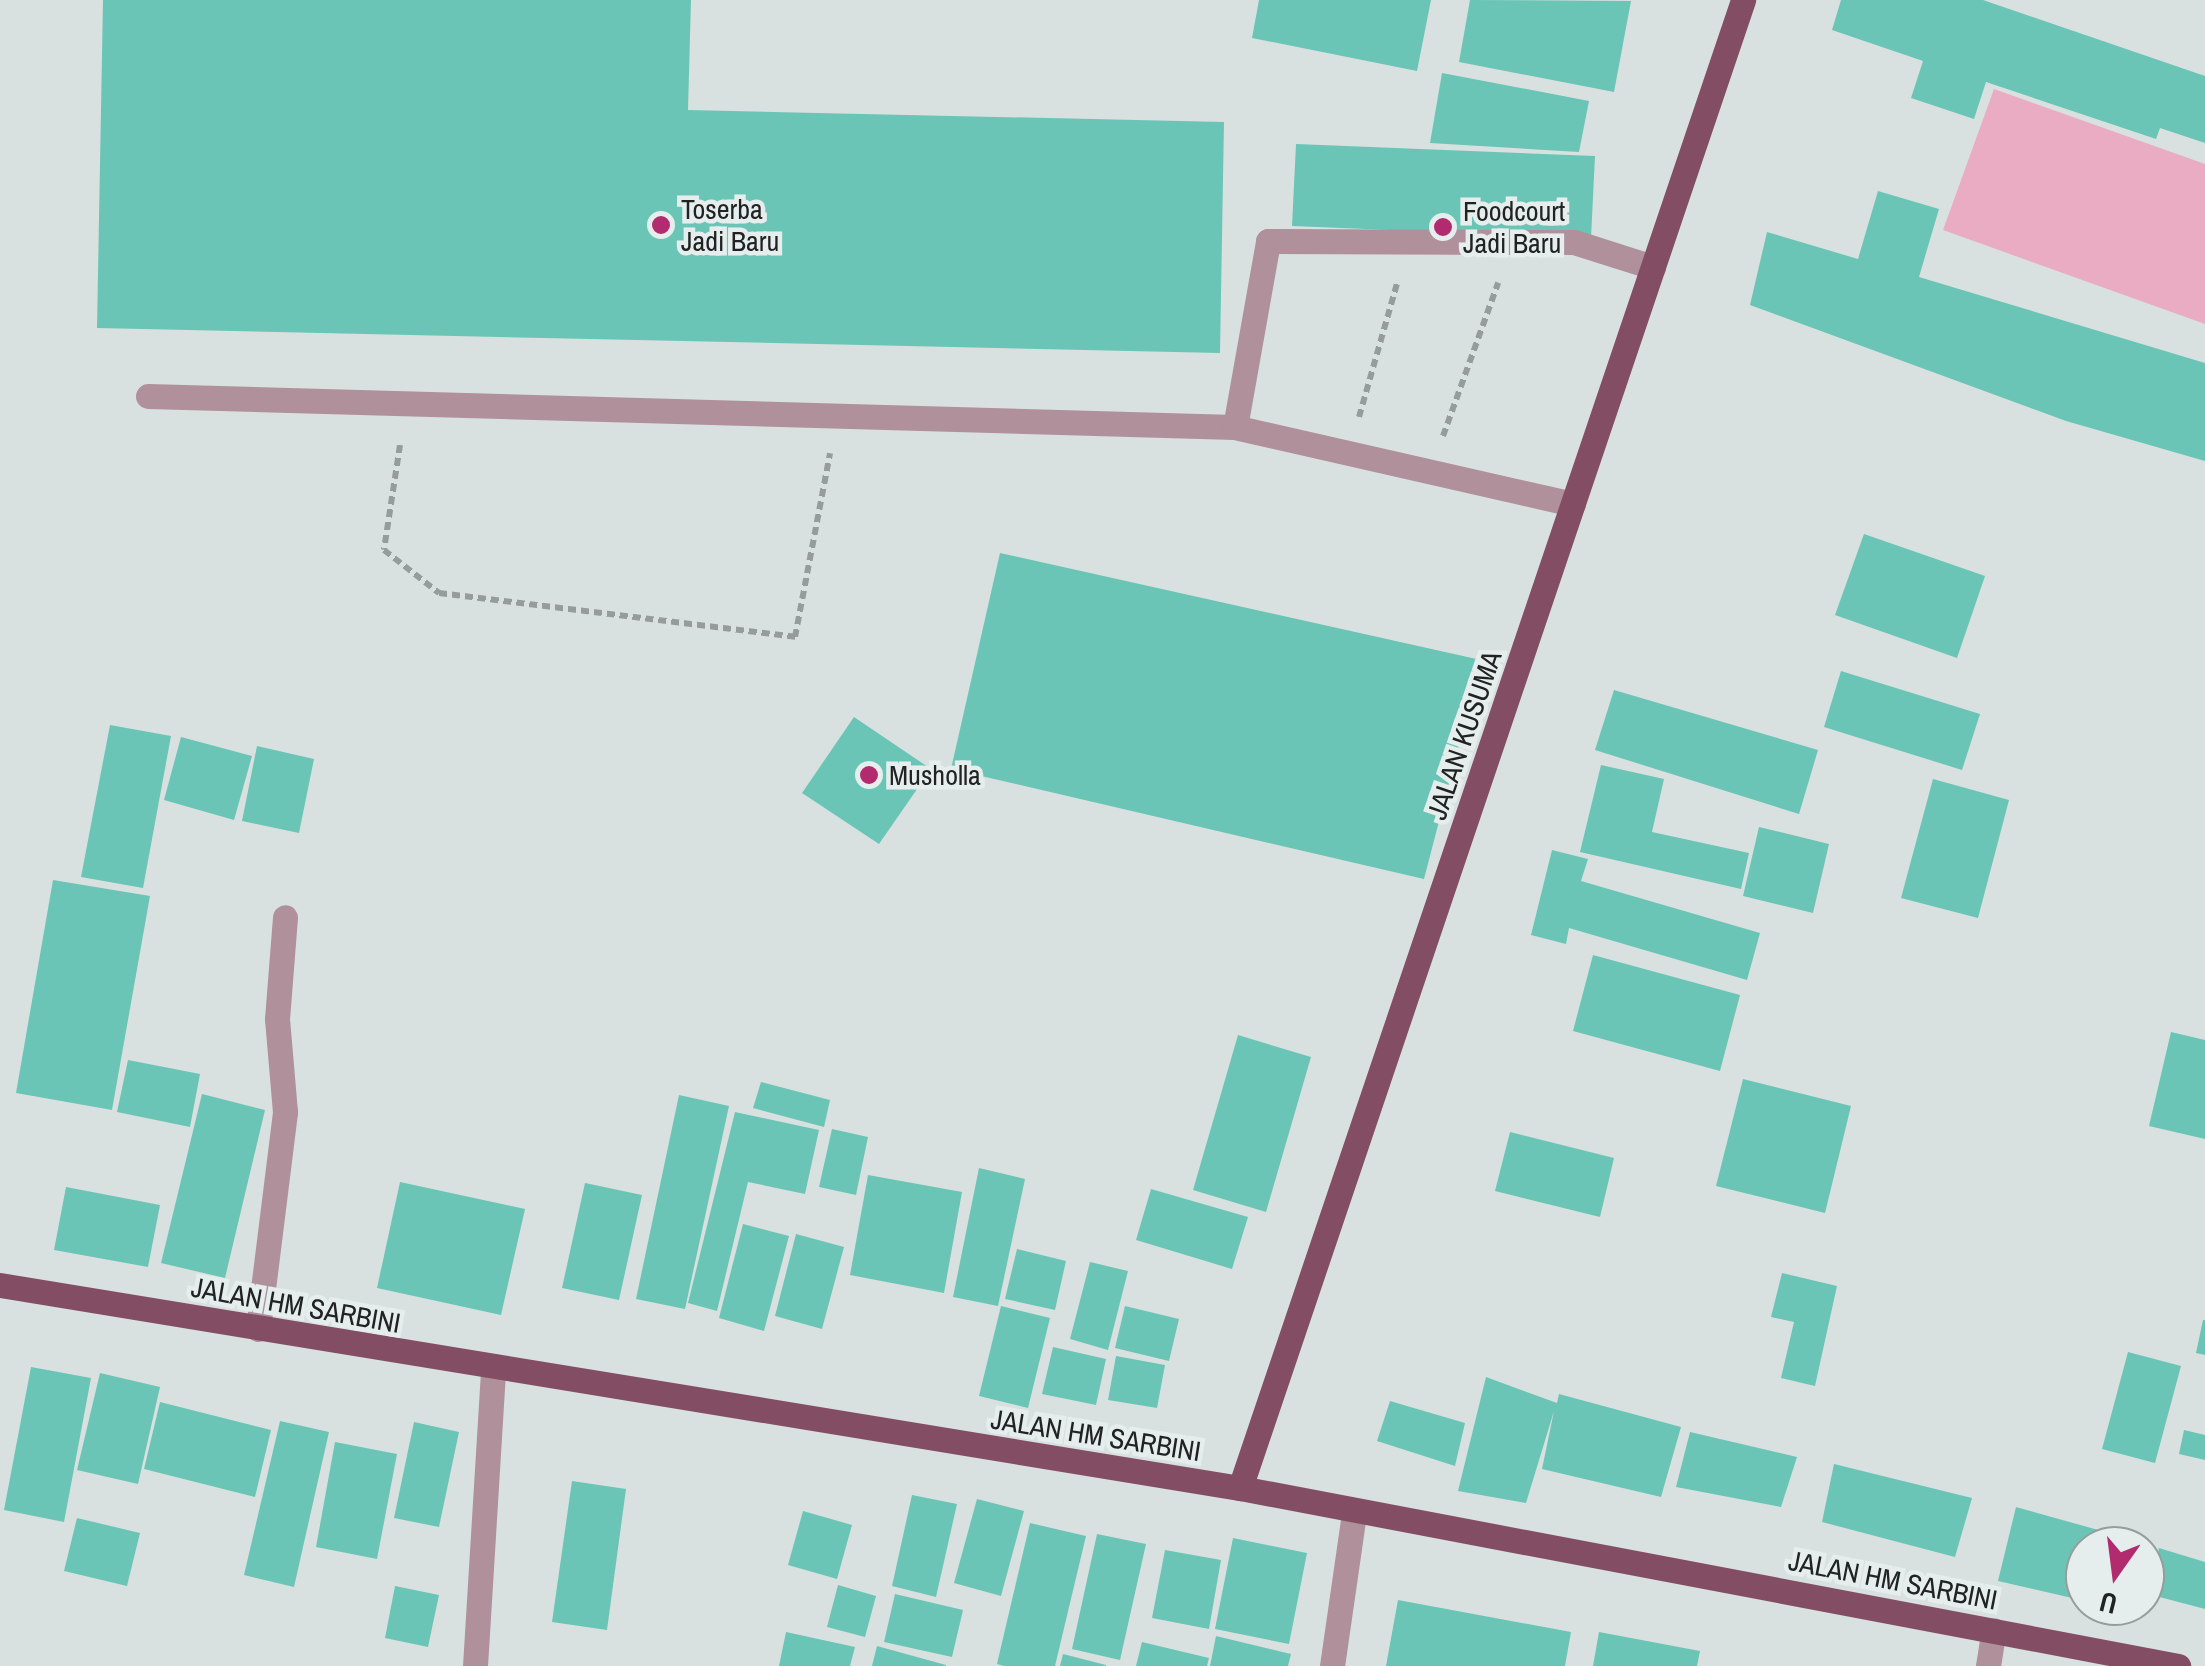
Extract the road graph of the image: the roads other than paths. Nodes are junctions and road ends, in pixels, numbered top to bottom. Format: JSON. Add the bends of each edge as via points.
{"nodes":[{"id":1,"x":1743,"y":0,"type":"edge"},
{"id":2,"x":1654,"y":267,"type":"junction"},
{"id":3,"x":148,"y":396,"type":"dead end"},
{"id":4,"x":1235,"y":427,"type":"junction"},
{"id":5,"x":1573,"y":504,"type":"junction"},
{"id":6,"x":285,"y":917,"type":"dead end"},
{"id":7,"x":0,"y":1285,"type":"edge"},
{"id":8,"x":258,"y":1329,"type":"junction"},
{"id":9,"x":493,"y":1368,"type":"junction"},
{"id":10,"x":1240,"y":1488,"type":"junction"},
{"id":11,"x":1354,"y":1514,"type":"junction"},
{"id":12,"x":1994,"y":1630,"type":"junction"},
{"id":13,"x":474,"y":1666,"type":"edge"},
{"id":14,"x":1332,"y":1666,"type":"edge"},
{"id":15,"x":1988,"y":1666,"type":"edge"},
{"id":16,"x":2175,"y":1666,"type":"edge"}],
"edges":[{"from":1,"to":2,"type":"main road","name":"JALAN KUSUMA"},
{"from":2,"to":4,"type":"street","via":[[1574,242],[1269,239]]},
{"from":2,"to":5,"type":"main road","name":"JALAN KUSUMA"},
{"from":3,"to":4,"type":"street"},
{"from":4,"to":5,"type":"street"},
{"from":5,"to":10,"type":"main road","name":"JALAN KUSUMA"},
{"from":6,"to":8,"type":"street","via":[[277,1020],[285,1112]]},
{"from":7,"to":8,"type":"main road","name":"JALAN HM SARBINI"},
{"from":8,"to":9,"type":"main road","name":"JALAN HM SARBINI"},
{"from":9,"to":10,"type":"main road","name":"JALAN HM SARBINI"},
{"from":9,"to":13,"type":"street"},
{"from":10,"to":11,"type":"main road","name":"JALAN HM SARBINI"},
{"from":11,"to":12,"type":"main road","name":"JALAN HM SARBINI"},
{"from":11,"to":14,"type":"street"},
{"from":12,"to":15,"type":"street"},
{"from":12,"to":16,"type":"main road","name":"JALAN HM SARBINI"}]}
